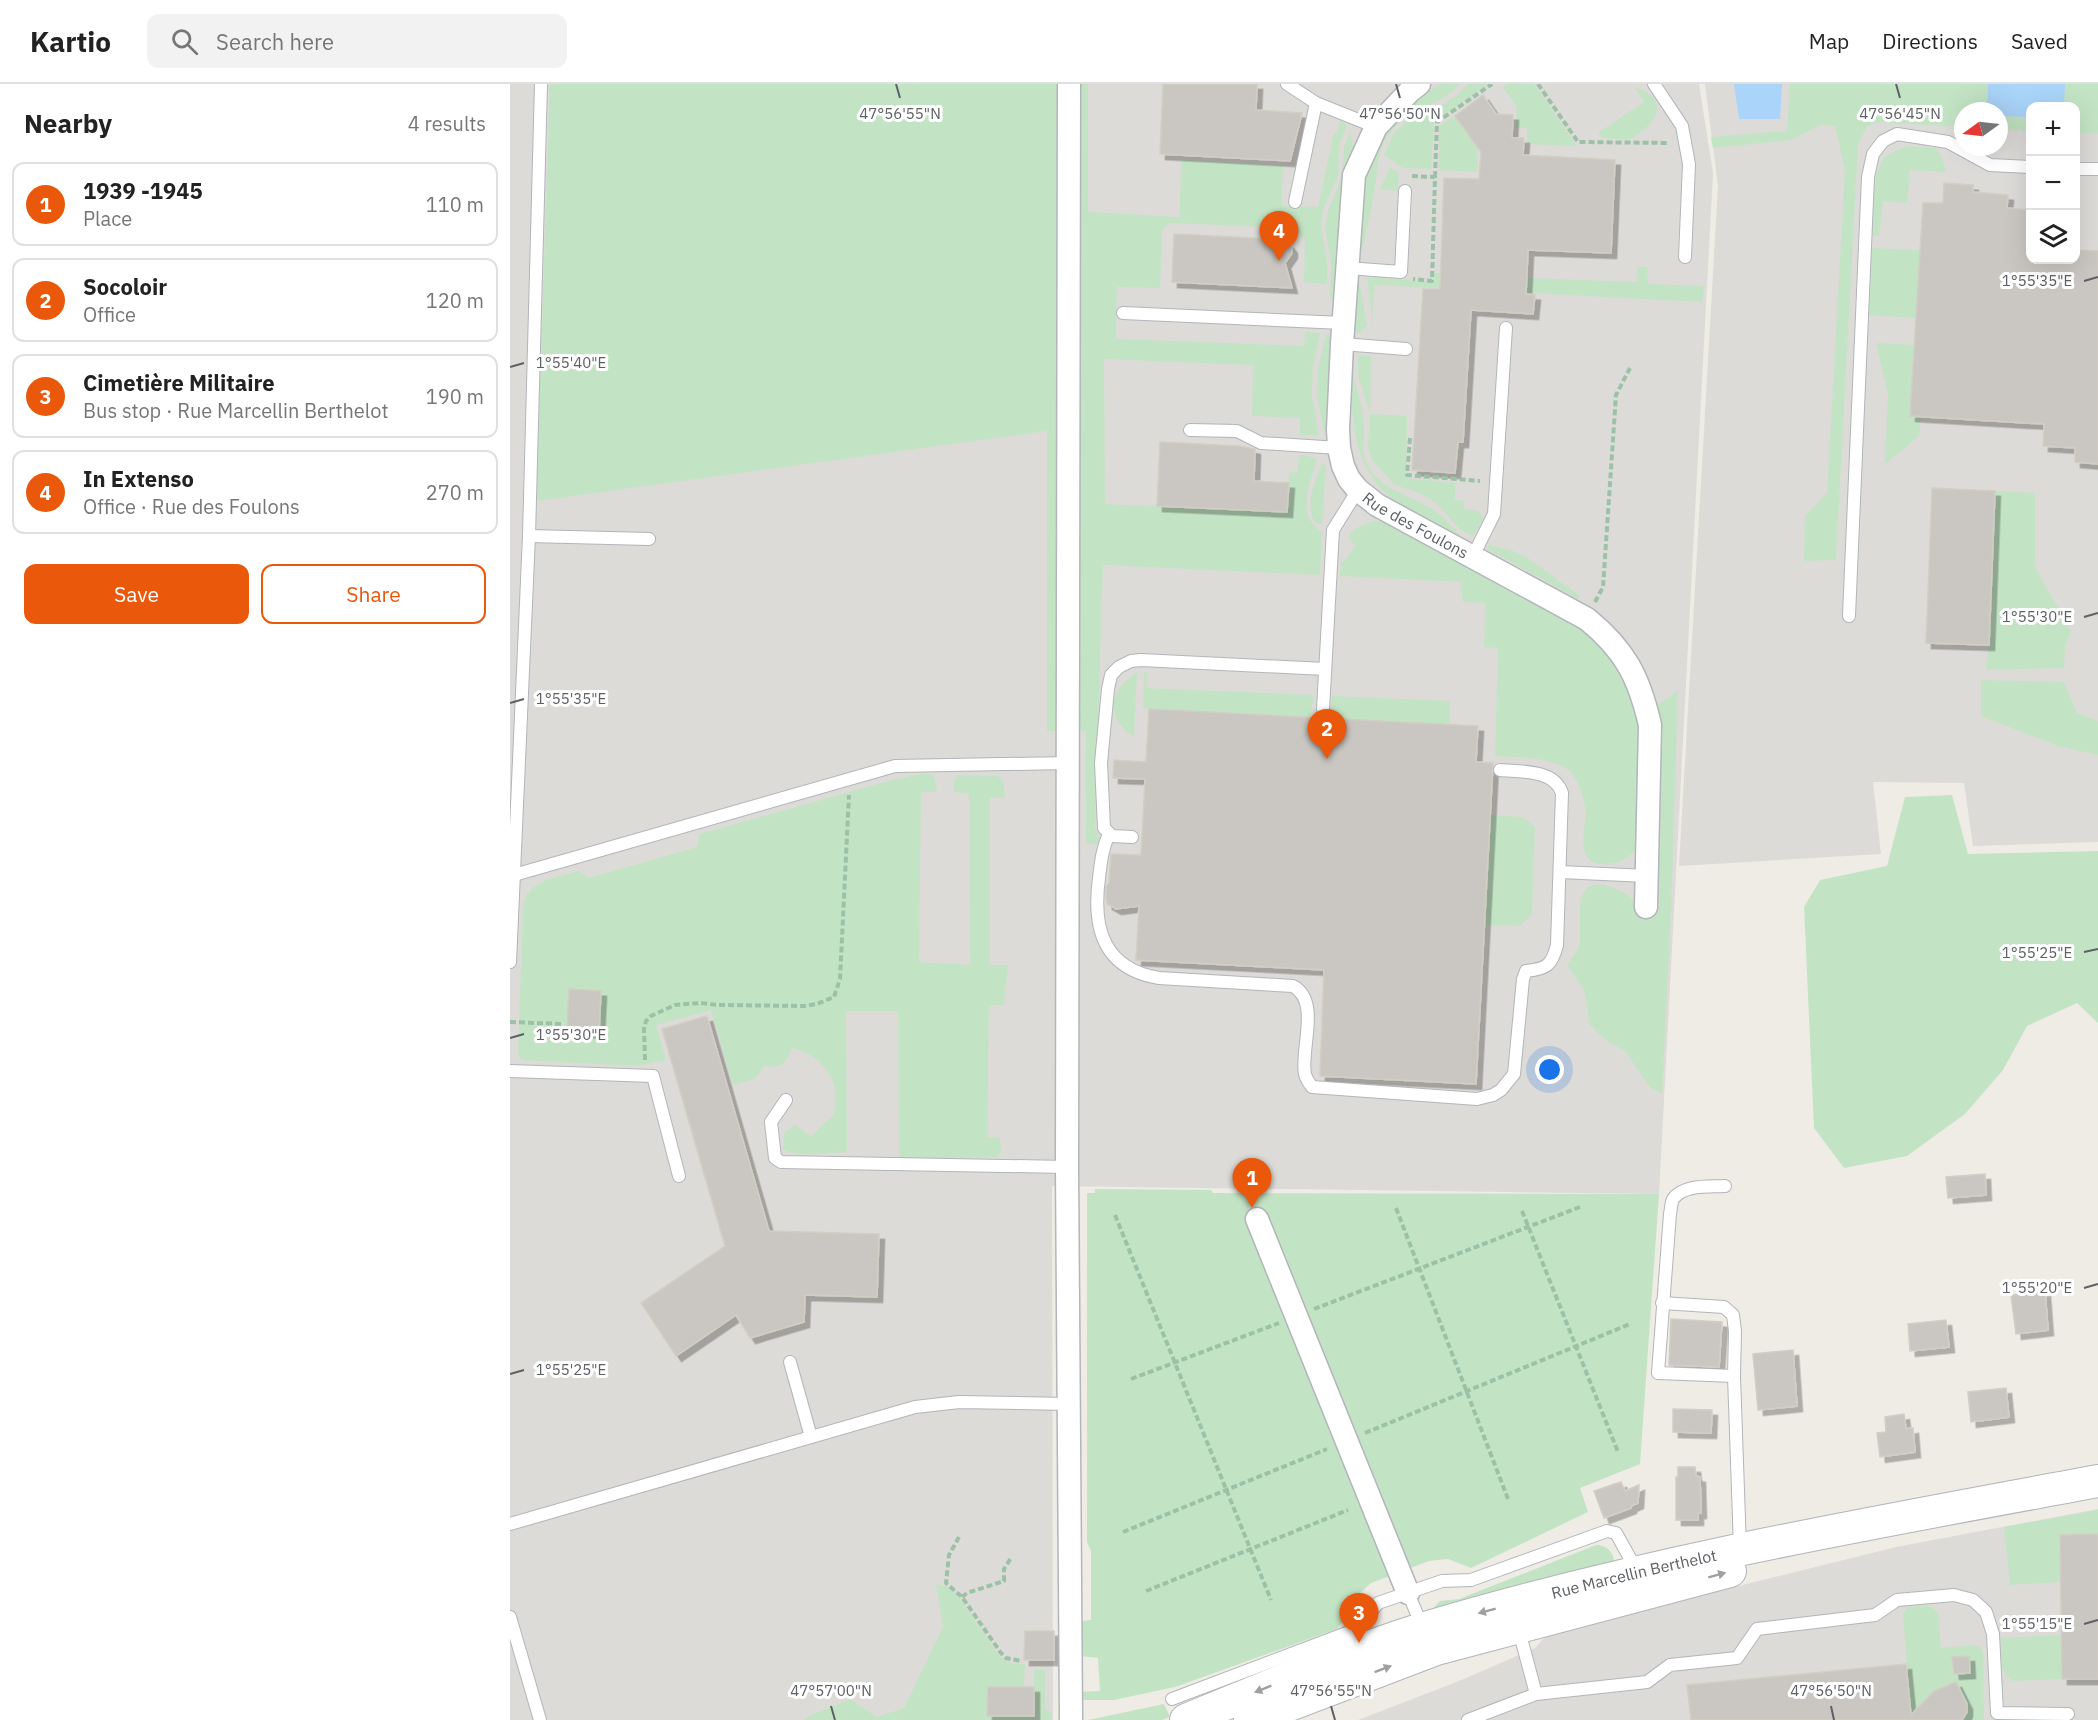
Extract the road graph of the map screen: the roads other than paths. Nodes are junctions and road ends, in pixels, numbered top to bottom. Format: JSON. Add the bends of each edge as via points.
{"nodes":[{"id":1,"x":542,"y":84,"type":"edge"},
{"id":2,"x":1069,"y":84,"type":"edge"},
{"id":3,"x":1287,"y":84,"type":"edge"},
{"id":4,"x":1419,"y":84,"type":"edge"},
{"id":5,"x":1654,"y":84,"type":"edge"},
{"id":6,"x":1316,"y":103,"type":"junction"},
{"id":7,"x":1376,"y":127,"type":"junction"},
{"id":8,"x":2026,"y":167,"type":"edge"},
{"id":9,"x":2080,"y":169,"type":"edge"},
{"id":10,"x":2098,"y":169,"type":"edge"},
{"id":11,"x":1405,"y":191,"type":"road end"},
{"id":12,"x":1295,"y":202,"type":"dead end"},
{"id":13,"x":1685,"y":257,"type":"dead end"},
{"id":14,"x":1347,"y":268,"type":"junction"},
{"id":15,"x":1123,"y":314,"type":"dead end"},
{"id":16,"x":1506,"y":328,"type":"dead end"},
{"id":17,"x":1342,"y":333,"type":"junction"},
{"id":18,"x":1406,"y":349,"type":"dead end"},
{"id":19,"x":1190,"y":430,"type":"dead end"},
{"id":20,"x":1339,"y":448,"type":"junction"},
{"id":21,"x":1358,"y":490,"type":"junction"},
{"id":22,"x":529,"y":536,"type":"junction"},
{"id":23,"x":649,"y":539,"type":"dead end"},
{"id":24,"x":1473,"y":556,"type":"junction"},
{"id":25,"x":1849,"y":616,"type":"dead end"},
{"id":26,"x":1325,"y":669,"type":"junction"},
{"id":27,"x":1323,"y":709,"type":"dead end"},
{"id":28,"x":1067,"y":764,"type":"junction"},
{"id":29,"x":1500,"y":770,"type":"dead end"},
{"id":30,"x":1109,"y":834,"type":"junction"},
{"id":31,"x":1132,"y":837,"type":"dead end"},
{"id":32,"x":1560,"y":872,"type":"junction"},
{"id":33,"x":514,"y":875,"type":"junction"},
{"id":34,"x":1647,"y":876,"type":"junction"},
{"id":35,"x":1646,"y":907,"type":"dead end"},
{"id":36,"x":510,"y":963,"type":"edge"},
{"id":37,"x":510,"y":1071,"type":"edge"},
{"id":38,"x":786,"y":1100,"type":"dead end"},
{"id":39,"x":1067,"y":1167,"type":"junction"},
{"id":40,"x":680,"y":1176,"type":"dead end"},
{"id":41,"x":1725,"y":1186,"type":"dead end"},
{"id":42,"x":1257,"y":1219,"type":"dead end"},
{"id":43,"x":1662,"y":1303,"type":"junction"},
{"id":44,"x":790,"y":1362,"type":"dead end"},
{"id":45,"x":1734,"y":1376,"type":"junction"},
{"id":46,"x":1069,"y":1404,"type":"junction"},
{"id":47,"x":811,"y":1437,"type":"junction"},
{"id":48,"x":2098,"y":1481,"type":"edge"},
{"id":49,"x":2098,"y":1492,"type":"edge"},
{"id":50,"x":510,"y":1524,"type":"edge"},
{"id":51,"x":1740,"y":1548,"type":"junction"},
{"id":52,"x":1701,"y":1557,"type":"junction"},
{"id":53,"x":1637,"y":1571,"type":"junction"},
{"id":54,"x":1408,"y":1593,"type":"junction"},
{"id":55,"x":510,"y":1617,"type":"edge"},
{"id":56,"x":1518,"y":1627,"type":"junction"},
{"id":57,"x":1424,"y":1629,"type":"junction"},
{"id":58,"x":1536,"y":1694,"type":"junction"},
{"id":59,"x":1179,"y":1709,"type":"edge"},
{"id":60,"x":2068,"y":1714,"type":"dead end"},
{"id":61,"x":1997,"y":1717,"type":"edge"},
{"id":62,"x":2029,"y":1717,"type":"edge"},
{"id":63,"x":540,"y":1720,"type":"edge"},
{"id":64,"x":1071,"y":1720,"type":"edge"},
{"id":65,"x":1250,"y":1720,"type":"edge"},
{"id":66,"x":1468,"y":1720,"type":"edge"}],
"edges":[{"from":1,"to":22,"type":"lane"},
{"from":2,"to":28,"type":"street"},
{"from":3,"to":6,"type":"lane"},
{"from":4,"to":7,"type":"street","name":"Rue des Foulons"},
{"from":5,"to":13,"type":"lane","via":[[1682,126],[1689,164]]},
{"from":6,"to":7,"type":"lane"},
{"from":6,"to":12,"type":"lane"},
{"from":7,"to":14,"type":"street","name":"Rue des Foulons","via":[[1354,175]]},
{"from":8,"to":25,"type":"lane","via":[[1989,165],[1948,142],[1897,134],[1883,141],[1873,154],[1868,177]]},
{"from":9,"to":10,"type":"lane"},
{"from":11,"to":14,"type":"lane","via":[[1401,272]]},
{"from":14,"to":17,"type":"street","name":"Rue des Foulons"},
{"from":15,"to":17,"type":"lane"},
{"from":16,"to":24,"type":"lane","via":[[1494,514]]},
{"from":17,"to":18,"type":"lane"},
{"from":17,"to":20,"type":"street","name":"Rue des Foulons"},
{"from":19,"to":20,"type":"lane","via":[[1237,431],[1261,443]]},
{"from":20,"to":21,"type":"street","name":"Rue des Foulons","via":[[1343,466]]},
{"from":21,"to":24,"type":"street","name":"Rue des Foulons","via":[[1377,505]]},
{"from":21,"to":26,"type":"lane","via":[[1333,530]]},
{"from":22,"to":23,"type":"lane"},
{"from":22,"to":33,"type":"lane"},
{"from":24,"to":34,"type":"street","name":"Rue des Foulons","via":[[1587,619],[1607,635],[1633,672],[1650,725]]},
{"from":26,"to":27,"type":"lane"},
{"from":26,"to":30,"type":"lane","via":[[1142,660],[1119,667],[1111,675],[1108,689],[1101,763],[1104,828]]},
{"from":28,"to":33,"type":"lane","via":[[895,766]]},
{"from":28,"to":39,"type":"street"},
{"from":29,"to":32,"type":"lane","via":[[1545,775],[1560,786]]},
{"from":30,"to":31,"type":"lane"},
{"from":30,"to":32,"type":"lane","via":[[1102,848],[1096,899],[1101,933],[1109,951],[1119,962],[1146,976],[1298,989],[1308,1019],[1305,1072],[1312,1087],[1322,1089],[1477,1099],[1501,1090],[1516,1065],[1526,971],[1548,966],[1555,956]]},
{"from":32,"to":34,"type":"lane"},
{"from":33,"to":36,"type":"lane"},
{"from":34,"to":35,"type":"street","name":"Rue des Foulons"},
{"from":37,"to":40,"type":"lane","via":[[653,1076]]},
{"from":38,"to":39,"type":"lane","via":[[771,1122],[773,1150],[781,1162]]},
{"from":39,"to":46,"type":"street"},
{"from":41,"to":43,"type":"lane","via":[[1690,1188],[1673,1200]]},
{"from":42,"to":54,"type":"street"},
{"from":43,"to":45,"type":"lane","via":[[1725,1307],[1733,1315]]},
{"from":43,"to":45,"type":"lane","via":[[1658,1373]]},
{"from":44,"to":47,"type":"lane"},
{"from":45,"to":51,"type":"lane"},
{"from":46,"to":47,"type":"lane","via":[[959,1402],[915,1407]]},
{"from":46,"to":64,"type":"street"},
{"from":47,"to":50,"type":"lane"},
{"from":48,"to":51,"type":"main road","name":"Rue Marcellin Berthelot"},
{"from":56,"to":49,"type":"main road","name":"Rue Marcellin Berthelot","one_way":true,"via":[[1878,1533]]},
{"from":51,"to":52,"type":"main road","name":"Rue Marcellin Berthelot"},
{"from":52,"to":53,"type":"main road","name":"Rue Marcellin Berthelot"},
{"from":52,"to":56,"type":"lane","via":[[1667,1573],[1533,1609],[1521,1615]]},
{"from":53,"to":54,"type":"lane","via":[[1616,1533],[1606,1531],[1471,1580],[1442,1581]]},
{"from":53,"to":57,"type":"main road","name":"Rue Marcellin Berthelot","one_way":true},
{"from":54,"to":57,"type":"lane"},
{"from":54,"to":59,"type":"lane","via":[[1378,1603],[1357,1629]]},
{"from":55,"to":63,"type":"lane"},
{"from":56,"to":58,"type":"lane"},
{"from":65,"to":56,"type":"main road","name":"Rue Marcellin Berthelot","one_way":true,"via":[[1420,1654]]},
{"from":57,"to":59,"type":"main road","name":"Rue Marcellin Berthelot","one_way":true,"via":[[1315,1668]]},
{"from":58,"to":61,"type":"lane","via":[[1647,1682],[1670,1665],[1737,1658],[1757,1629],[1875,1615],[1897,1600],[1954,1595],[1972,1600],[1986,1612],[1994,1634]]},
{"from":58,"to":66,"type":"lane"},
{"from":60,"to":62,"type":"lane"},
{"from":61,"to":62,"type":"lane"}]}
